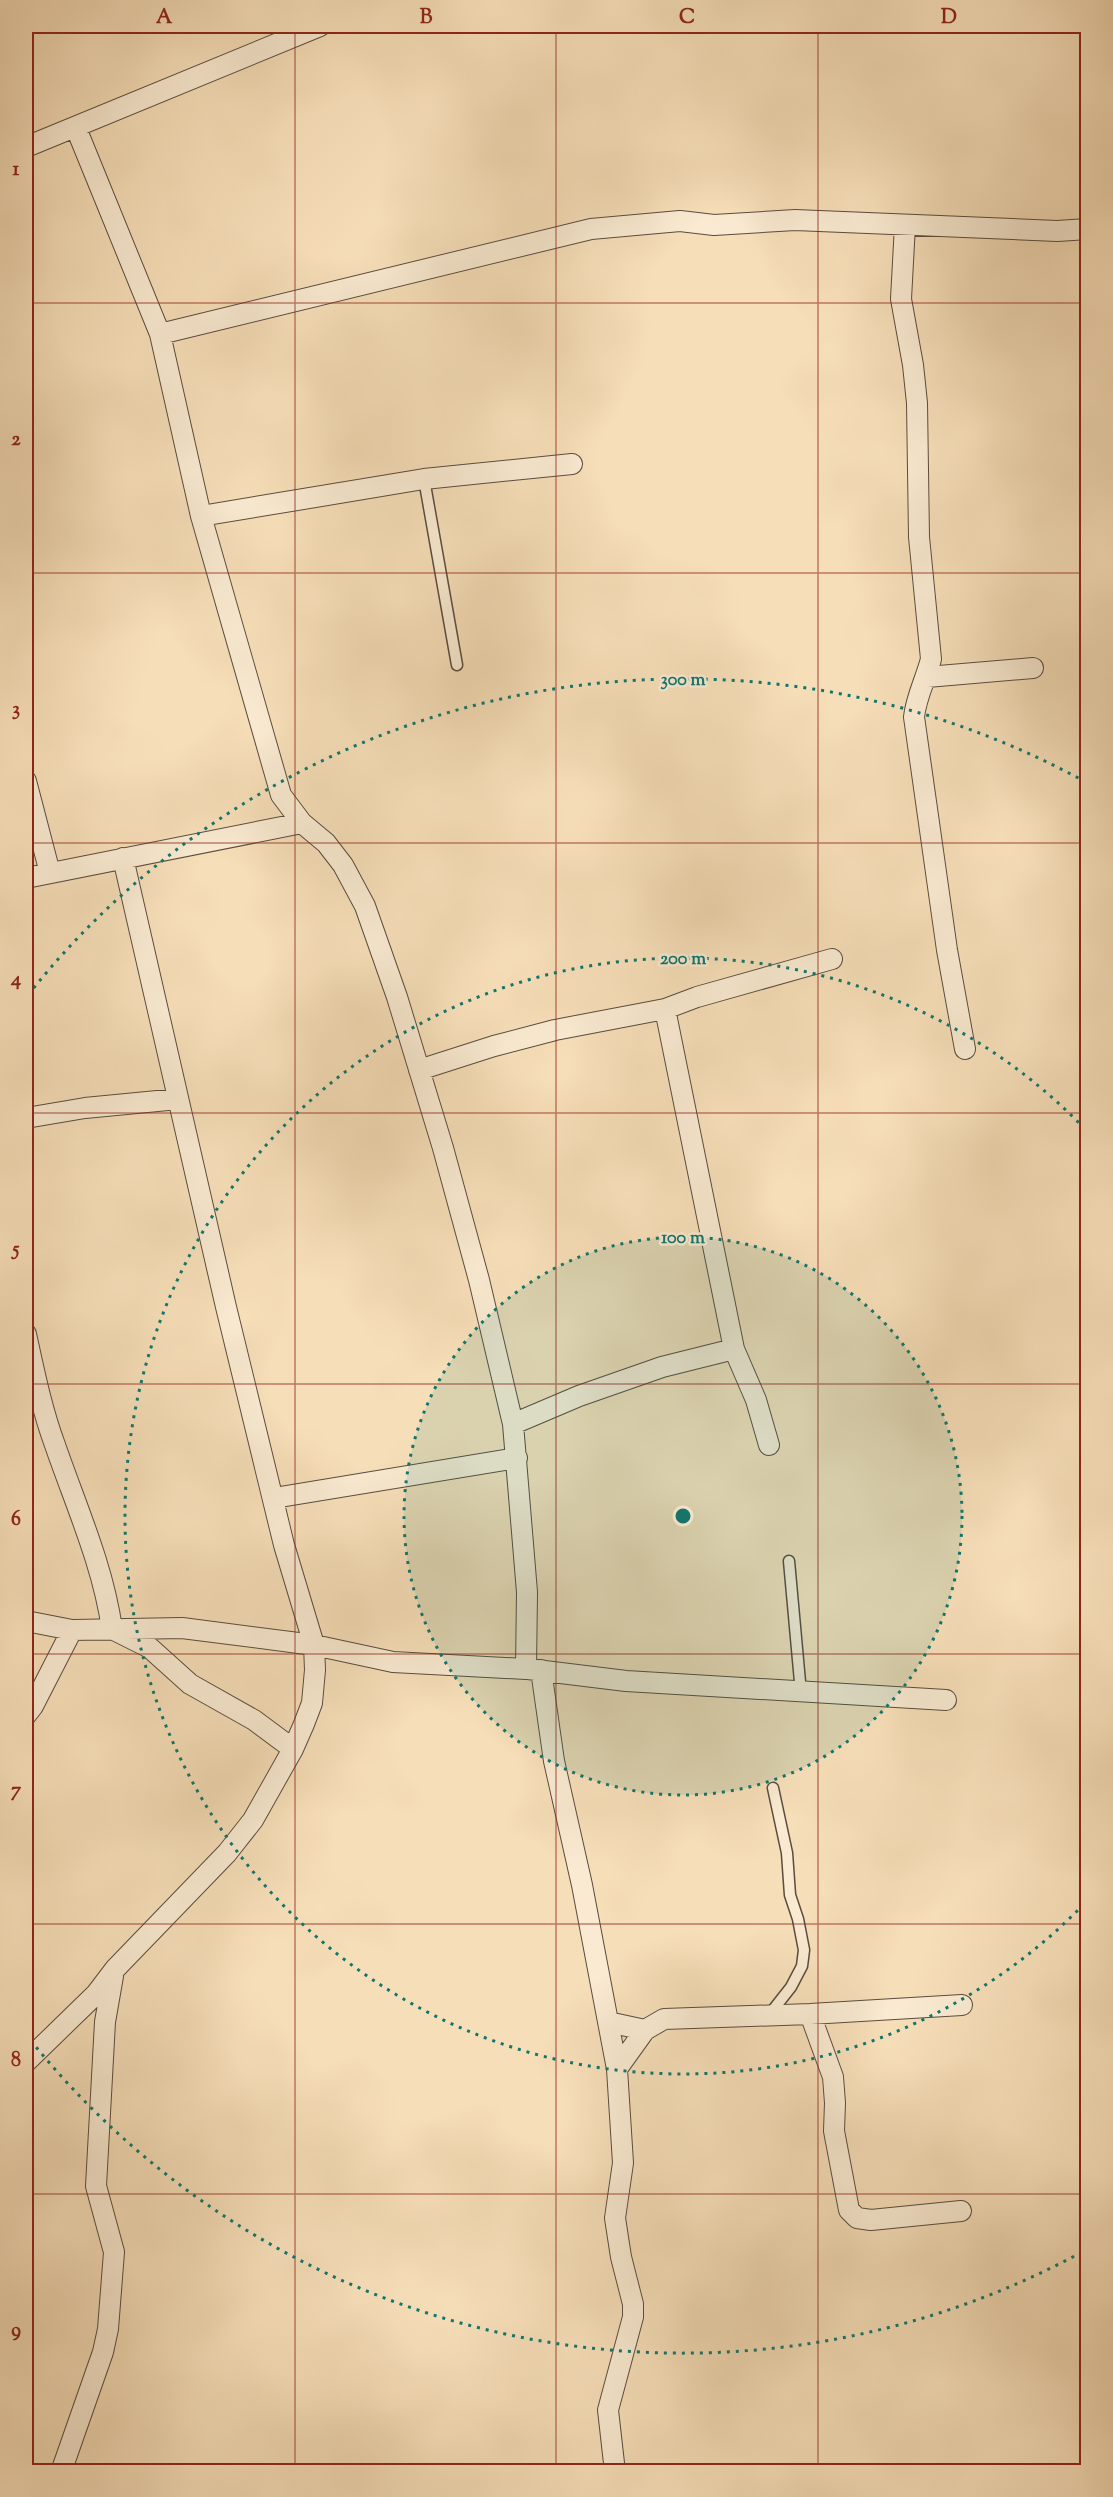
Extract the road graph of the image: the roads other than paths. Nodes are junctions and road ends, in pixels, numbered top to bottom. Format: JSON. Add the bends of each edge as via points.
{"nodes":[{"id":1,"x":320,"y":26,"type":"edge"},
{"id":2,"x":76,"y":128,"type":"junction"},
{"id":3,"x":26,"y":147,"type":"edge"},
{"id":4,"x":904,"y":225,"type":"junction"},
{"id":5,"x":1088,"y":229,"type":"edge"},
{"id":6,"x":160,"y":334,"type":"junction"},
{"id":7,"x":572,"y":464,"type":"dead end"},
{"id":8,"x":424,"y":479,"type":"junction"},
{"id":9,"x":201,"y":516,"type":"junction"},
{"id":10,"x":456,"y":665,"type":"dead end"},
{"id":11,"x":1033,"y":668,"type":"dead end"},
{"id":12,"x":927,"y":678,"type":"junction"},
{"id":13,"x":26,"y":781,"type":"edge"},
{"id":14,"x":302,"y":823,"type":"junction"},
{"id":15,"x":123,"y":858,"type":"junction"},
{"id":16,"x":50,"y":873,"type":"junction"},
{"id":17,"x":26,"y":878,"type":"edge"},
{"id":18,"x":832,"y":959,"type":"dead end"},
{"id":19,"x":665,"y":1009,"type":"junction"},
{"id":20,"x":965,"y":1049,"type":"dead end"},
{"id":21,"x":419,"y":1070,"type":"junction"},
{"id":22,"x":178,"y":1099,"type":"junction"},
{"id":23,"x":26,"y":1118,"type":"edge"},
{"id":24,"x":26,"y":1340,"type":"edge"},
{"id":25,"x":734,"y":1349,"type":"junction"},
{"id":26,"x":513,"y":1424,"type":"junction"},
{"id":27,"x":770,"y":1445,"type":"dead end"},
{"id":28,"x":517,"y":1458,"type":"junction"},
{"id":29,"x":274,"y":1498,"type":"junction"},
{"id":30,"x":789,"y":1561,"type":"dead end"},
{"id":31,"x":26,"y":1622,"type":"edge"},
{"id":32,"x":112,"y":1629,"type":"junction"},
{"id":33,"x":72,"y":1630,"type":"junction"},
{"id":34,"x":314,"y":1645,"type":"junction"},
{"id":35,"x":533,"y":1669,"type":"junction"},
{"id":36,"x":801,"y":1693,"type":"junction"},
{"id":37,"x":946,"y":1700,"type":"dead end"},
{"id":38,"x":26,"y":1715,"type":"edge"},
{"id":39,"x":293,"y":1749,"type":"junction"},
{"id":40,"x":773,"y":1788,"type":"dead end"},
{"id":41,"x":115,"y":1969,"type":"junction"},
{"id":42,"x":962,"y":2005,"type":"dead end"},
{"id":43,"x":810,"y":2014,"type":"junction"},
{"id":44,"x":769,"y":2015,"type":"junction"},
{"id":45,"x":608,"y":2022,"type":"junction"},
{"id":46,"x":645,"y":2030,"type":"junction"},
{"id":47,"x":26,"y":2062,"type":"edge"},
{"id":48,"x":617,"y":2069,"type":"junction"},
{"id":49,"x":961,"y":2211,"type":"dead end"},
{"id":50,"x":61,"y":2472,"type":"edge"},
{"id":51,"x":615,"y":2472,"type":"edge"}],
"edges":[{"from":1,"to":2,"type":"street"},
{"from":2,"to":3,"type":"street"},
{"from":2,"to":6,"type":"street"},
{"from":4,"to":5,"type":"street"},
{"from":4,"to":6,"type":"street","via":[[795,220],[714,225],[680,222],[591,230]]},
{"from":4,"to":12,"type":"street","via":[[901,299],[917,403],[919,537],[931,659]]},
{"from":6,"to":9,"type":"street"},
{"from":7,"to":8,"type":"street"},
{"from":8,"to":9,"type":"street"},
{"from":8,"to":10,"type":"lane"},
{"from":9,"to":14,"type":"street","via":[[281,795]]},
{"from":11,"to":12,"type":"street"},
{"from":12,"to":20,"type":"street","via":[[915,704],[915,717],[947,950]]},
{"from":13,"to":16,"type":"street"},
{"from":14,"to":15,"type":"street"},
{"from":14,"to":21,"type":"street","via":[[326,843],[343,865],[365,906]]},
{"from":15,"to":16,"type":"street"},
{"from":15,"to":22,"type":"street"},
{"from":16,"to":17,"type":"street"},
{"from":18,"to":19,"type":"street"},
{"from":19,"to":21,"type":"street","via":[[555,1030]]},
{"from":19,"to":25,"type":"street"},
{"from":21,"to":26,"type":"street","via":[[479,1280]]},
{"from":22,"to":23,"type":"street"},
{"from":22,"to":29,"type":"street"},
{"from":24,"to":32,"type":"street","via":[[54,1443],[107,1596]]},
{"from":25,"to":26,"type":"street","via":[[662,1367]]},
{"from":25,"to":27,"type":"street"},
{"from":26,"to":28,"type":"street"},
{"from":28,"to":29,"type":"street"},
{"from":28,"to":35,"type":"street"},
{"from":29,"to":34,"type":"street"},
{"from":30,"to":36,"type":"lane"},
{"from":31,"to":33,"type":"street"},
{"from":32,"to":33,"type":"street"},
{"from":32,"to":34,"type":"street","via":[[182,1628]]},
{"from":32,"to":39,"type":"street","via":[[150,1648],[190,1684],[254,1720]]},
{"from":33,"to":38,"type":"street"},
{"from":34,"to":35,"type":"street","via":[[393,1662]]},
{"from":34,"to":39,"type":"street","via":[[312,1703]]},
{"from":35,"to":36,"type":"street","via":[[626,1681]]},
{"from":35,"to":45,"type":"street"},
{"from":36,"to":37,"type":"street"},
{"from":39,"to":41,"type":"street","via":[[253,1820]]},
{"from":40,"to":44,"type":"lane","via":[[787,1853],[790,1896],[804,1950],[802,1966],[791,1987]]},
{"from":41,"to":47,"type":"street","via":[[96,1994]]},
{"from":41,"to":50,"type":"street","via":[[105,2022],[96,2186],[114,2252],[108,2329]]},
{"from":42,"to":43,"type":"street"},
{"from":43,"to":44,"type":"street"},
{"from":43,"to":49,"type":"street","via":[[832,2078],[834,2131],[849,2210],[857,2218],[871,2220]]},
{"from":44,"to":46,"type":"street","via":[[664,2019]]},
{"from":45,"to":46,"type":"street"},
{"from":45,"to":48,"type":"street"},
{"from":46,"to":48,"type":"street"},
{"from":48,"to":51,"type":"street","via":[[623,2163],[615,2218],[633,2317],[608,2410]]}]}
